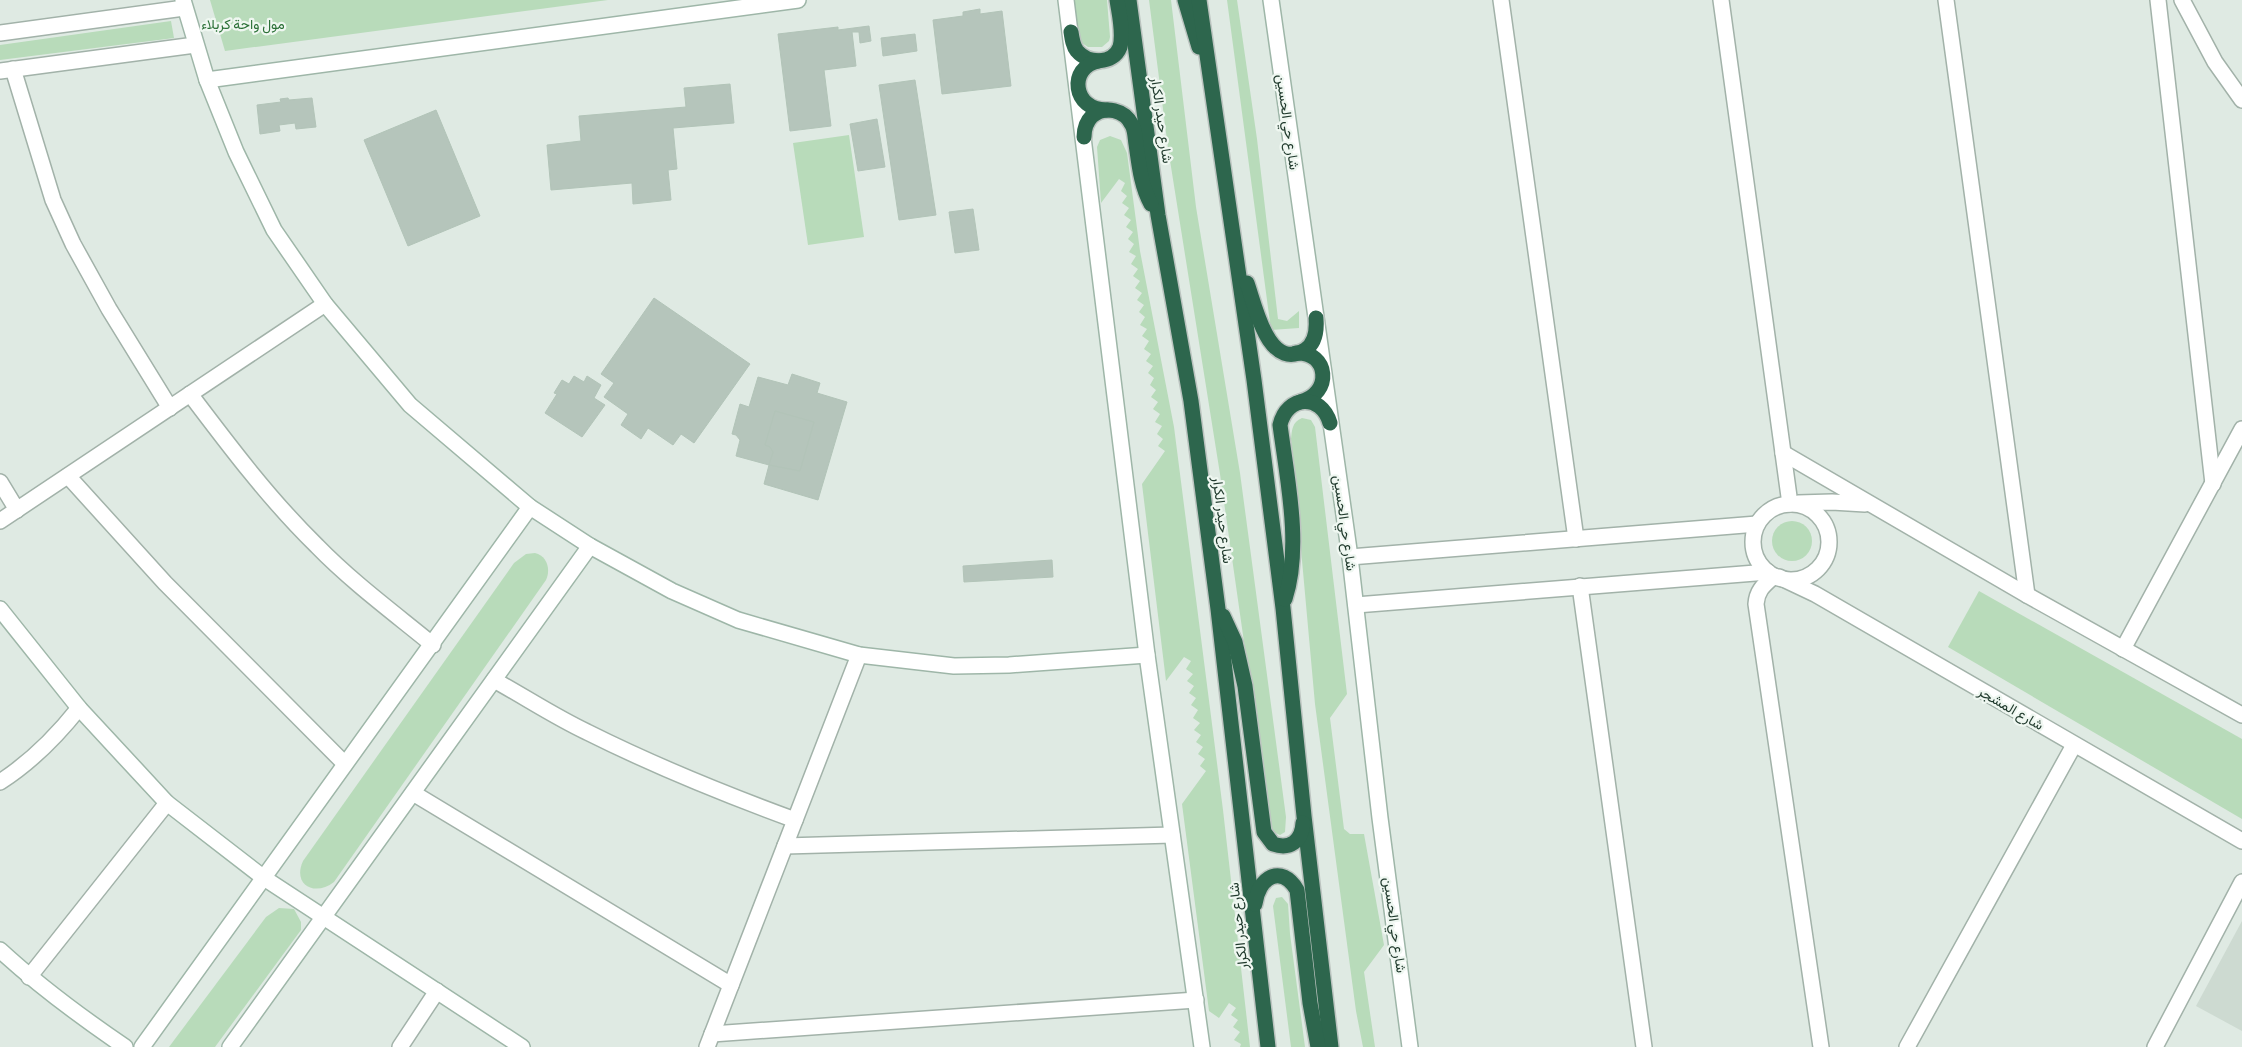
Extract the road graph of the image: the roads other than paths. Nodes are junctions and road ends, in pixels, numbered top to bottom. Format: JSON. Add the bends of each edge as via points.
{"nodes":[{"id":1,"x":798,"y":0,"type":"edge"},
{"id":2,"x":1066,"y":0,"type":"edge"},
{"id":3,"x":1117,"y":0,"type":"edge"},
{"id":4,"x":1129,"y":0,"type":"edge"},
{"id":5,"x":1185,"y":0,"type":"edge"},
{"id":6,"x":1199,"y":0,"type":"edge"},
{"id":7,"x":1271,"y":0,"type":"edge"},
{"id":8,"x":1501,"y":0,"type":"edge"},
{"id":9,"x":1721,"y":0,"type":"edge"},
{"id":10,"x":1946,"y":0,"type":"edge"},
{"id":11,"x":2158,"y":0,"type":"edge"},
{"id":12,"x":2182,"y":0,"type":"edge"},
{"id":13,"x":184,"y":4,"type":"edge"},
{"id":14,"x":1071,"y":32,"type":"junction"},
{"id":15,"x":0,"y":34,"type":"edge"},
{"id":16,"x":195,"y":45,"type":"junction"},
{"id":17,"x":1099,"y":61,"type":"junction"},
{"id":18,"x":6,"y":70,"type":"edge"},
{"id":19,"x":208,"y":80,"type":"junction"},
{"id":20,"x":1078,"y":90,"type":"junction"},
{"id":21,"x":1213,"y":91,"type":"junction"},
{"id":22,"x":2242,"y":100,"type":"edge"},
{"id":23,"x":1109,"y":110,"type":"junction"},
{"id":24,"x":1084,"y":137,"type":"junction"},
{"id":25,"x":1158,"y":215,"type":"junction"},
{"id":26,"x":1237,"y":255,"type":"junction"},
{"id":27,"x":325,"y":304,"type":"junction"},
{"id":28,"x":1316,"y":318,"type":"junction"},
{"id":29,"x":1296,"y":353,"type":"junction"},
{"id":30,"x":1323,"y":376,"type":"junction"},
{"id":31,"x":190,"y":394,"type":"junction"},
{"id":32,"x":1299,"y":402,"type":"junction"},
{"id":33,"x":170,"y":408,"type":"junction"},
{"id":34,"x":1330,"y":423,"type":"junction"},
{"id":35,"x":2242,"y":429,"type":"edge"},
{"id":36,"x":1783,"y":453,"type":"junction"},
{"id":37,"x":68,"y":476,"type":"junction"},
{"id":38,"x":0,"y":482,"type":"edge"},
{"id":39,"x":2212,"y":484,"type":"junction"},
{"id":40,"x":1792,"y":504,"type":"junction"},
{"id":41,"x":1871,"y":504,"type":"junction"},
{"id":42,"x":530,"y":507,"type":"junction"},
{"id":43,"x":17,"y":510,"type":"junction"},
{"id":44,"x":0,"y":521,"type":"edge"},
{"id":45,"x":1757,"y":524,"type":"junction"},
{"id":46,"x":1576,"y":539,"type":"junction"},
{"id":47,"x":590,"y":546,"type":"junction"},
{"id":48,"x":1350,"y":557,"type":"junction"},
{"id":49,"x":1774,"y":575,"type":"junction"},
{"id":50,"x":1580,"y":586,"type":"junction"},
{"id":51,"x":2027,"y":595,"type":"junction"},
{"id":52,"x":1356,"y":605,"type":"junction"},
{"id":53,"x":1218,"y":608,"type":"junction"},
{"id":54,"x":1283,"y":608,"type":"junction"},
{"id":55,"x":0,"y":609,"type":"edge"},
{"id":56,"x":433,"y":645,"type":"junction"},
{"id":57,"x":2123,"y":649,"type":"junction"},
{"id":58,"x":859,"y":655,"type":"junction"},
{"id":59,"x":1147,"y":655,"type":"junction"},
{"id":60,"x":494,"y":680,"type":"junction"},
{"id":61,"x":78,"y":708,"type":"junction"},
{"id":62,"x":2242,"y":715,"type":"edge"},
{"id":63,"x":2074,"y":745,"type":"junction"},
{"id":64,"x":346,"y":764,"type":"junction"},
{"id":65,"x":0,"y":782,"type":"edge"},
{"id":66,"x":413,"y":792,"type":"junction"},
{"id":67,"x":167,"y":803,"type":"junction"},
{"id":68,"x":1304,"y":816,"type":"junction"},
{"id":69,"x":795,"y":820,"type":"junction"},
{"id":70,"x":1172,"y":835,"type":"junction"},
{"id":71,"x":2242,"y":841,"type":"edge"},
{"id":72,"x":785,"y":846,"type":"junction"},
{"id":73,"x":264,"y":878,"type":"junction"},
{"id":74,"x":2242,"y":882,"type":"edge"},
{"id":75,"x":323,"y":917,"type":"junction"},
{"id":76,"x":1254,"y":923,"type":"junction"},
{"id":77,"x":0,"y":950,"type":"edge"},
{"id":78,"x":29,"y":976,"type":"junction"},
{"id":79,"x":731,"y":985,"type":"junction"},
{"id":80,"x":437,"y":991,"type":"junction"},
{"id":81,"x":1196,"y":1000,"type":"junction"},
{"id":82,"x":710,"y":1040,"type":"edge"},
{"id":83,"x":125,"y":1047,"type":"edge"},
{"id":84,"x":142,"y":1047,"type":"edge"},
{"id":85,"x":230,"y":1047,"type":"edge"},
{"id":86,"x":400,"y":1047,"type":"edge"},
{"id":87,"x":522,"y":1047,"type":"edge"},
{"id":88,"x":1202,"y":1047,"type":"edge"},
{"id":89,"x":1268,"y":1047,"type":"edge"},
{"id":90,"x":1318,"y":1047,"type":"edge"},
{"id":91,"x":1331,"y":1047,"type":"edge"},
{"id":92,"x":1410,"y":1047,"type":"edge"},
{"id":93,"x":1644,"y":1047,"type":"edge"},
{"id":94,"x":1821,"y":1047,"type":"edge"},
{"id":95,"x":1907,"y":1047,"type":"edge"},
{"id":96,"x":2155,"y":1047,"type":"edge"}],
"edges":[{"from":1,"to":19,"type":"street"},
{"from":2,"to":14,"type":"street"},
{"from":3,"to":17,"type":"highway","via":[[1121,31],[1119,48],[1111,57]]},
{"from":4,"to":25,"type":"highway","name":"شارع حيدر الكرار"},
{"from":5,"to":21,"type":"highway"},
{"from":6,"to":21,"type":"highway"},
{"from":7,"to":28,"type":"street","name":"شارع حي الحسين"},
{"from":8,"to":46,"type":"street"},
{"from":9,"to":36,"type":"street"},
{"from":10,"to":51,"type":"street"},
{"from":11,"to":39,"type":"street"},
{"from":12,"to":22,"type":"street","via":[[2214,62]]},
{"from":13,"to":15,"type":"street"},
{"from":13,"to":16,"type":"street"},
{"from":14,"to":17,"type":"highway","via":[[1078,52],[1085,58]]},
{"from":14,"to":20,"type":"street"},
{"from":16,"to":18,"type":"street"},
{"from":16,"to":19,"type":"street"},
{"from":17,"to":20,"type":"highway","via":[[1083,70]]},
{"from":18,"to":33,"type":"street","via":[[53,200],[73,244]]},
{"from":19,"to":27,"type":"street","via":[[236,152],[274,230]]},
{"from":20,"to":23,"type":"highway","via":[[1089,106]]},
{"from":20,"to":24,"type":"street"},
{"from":21,"to":26,"type":"highway"},
{"from":23,"to":24,"type":"highway","via":[[1090,118]]},
{"from":23,"to":25,"type":"highway","via":[[1123,114],[1132,125],[1144,189]]},
{"from":24,"to":59,"type":"street"},
{"from":25,"to":53,"type":"highway","name":"شارع حيدر الكرار","via":[[1191,401]]},
{"from":26,"to":29,"type":"highway","via":[[1267,338],[1278,350]]},
{"from":26,"to":54,"type":"highway"},
{"from":27,"to":31,"type":"street"},
{"from":27,"to":42,"type":"street","via":[[410,405]]},
{"from":28,"to":29,"type":"highway","via":[[1314,340],[1309,347]]},
{"from":28,"to":30,"type":"street","name":"شارع حي الحسين"},
{"from":29,"to":30,"type":"highway","via":[[1314,358]]},
{"from":30,"to":32,"type":"highway","via":[[1317,394],[1312,399]]},
{"from":30,"to":34,"type":"street","name":"شارع حي الحسين"},
{"from":31,"to":33,"type":"street"},
{"from":31,"to":56,"type":"street","via":[[264,489],[317,547]]},
{"from":32,"to":34,"type":"highway","via":[[1312,402],[1319,406]]},
{"from":32,"to":54,"type":"highway","via":[[1286,410],[1280,424],[1292,534],[1291,571]]},
{"from":33,"to":37,"type":"street"},
{"from":34,"to":48,"type":"street","name":"شارع حي الحسين"},
{"from":35,"to":39,"type":"street"},
{"from":36,"to":40,"type":"street"},
{"from":36,"to":41,"type":"street"},
{"from":37,"to":43,"type":"street"},
{"from":37,"to":64,"type":"street","via":[[165,583]]},
{"from":38,"to":43,"type":"street"},
{"from":39,"to":57,"type":"street"},
{"from":40,"to":41,"type":"street"},
{"from":40,"to":45,"type":"street","via":[[1771,509]]},
{"from":40,"to":49,"type":"street","via":[[1810,509],[1823,521],[1829,543],[1826,555],[1821,565],[1802,578],[1790,580]]},
{"from":41,"to":51,"type":"street"},
{"from":42,"to":47,"type":"street"},
{"from":42,"to":56,"type":"street"},
{"from":43,"to":44,"type":"street"},
{"from":45,"to":46,"type":"street"},
{"from":45,"to":49,"type":"street","via":[[1753,534],[1755,555]]},
{"from":46,"to":48,"type":"street"},
{"from":47,"to":58,"type":"street","via":[[672,591],[738,620]]},
{"from":47,"to":60,"type":"street"},
{"from":48,"to":52,"type":"street","name":"شارع حي الحسين"},
{"from":49,"to":50,"type":"street"},
{"from":49,"to":63,"type":"street","name":"شارع المشجر","via":[[1809,590]]},
{"from":49,"to":94,"type":"street","via":[[1761,587],[1756,604]]},
{"from":50,"to":52,"type":"street"},
{"from":50,"to":93,"type":"street"},
{"from":51,"to":57,"type":"street"},
{"from":52,"to":92,"type":"street","name":"شارع حي الحسين"},
{"from":53,"to":68,"type":"highway","via":[[1240,659],[1264,832],[1273,844],[1288,846],[1295,843],[1303,830]]},
{"from":53,"to":76,"type":"highway","name":"شارع حيدر الكرار"},
{"from":54,"to":68,"type":"highway"},
{"from":55,"to":61,"type":"street"},
{"from":56,"to":64,"type":"street"},
{"from":57,"to":62,"type":"street"},
{"from":58,"to":59,"type":"street","via":[[963,666]]},
{"from":58,"to":69,"type":"street"},
{"from":59,"to":70,"type":"street"},
{"from":60,"to":66,"type":"street"},
{"from":60,"to":69,"type":"street","via":[[585,732],[660,767]]},
{"from":61,"to":65,"type":"street","via":[[32,759]]},
{"from":61,"to":67,"type":"street"},
{"from":63,"to":71,"type":"street","name":"شارع المشجر"},
{"from":63,"to":95,"type":"street"},
{"from":64,"to":73,"type":"street"},
{"from":66,"to":75,"type":"street"},
{"from":66,"to":79,"type":"street"},
{"from":67,"to":73,"type":"street"},
{"from":67,"to":78,"type":"street"},
{"from":68,"to":91,"type":"highway"},
{"from":69,"to":72,"type":"street"},
{"from":70,"to":72,"type":"street"},
{"from":70,"to":81,"type":"street"},
{"from":72,"to":79,"type":"street"},
{"from":73,"to":75,"type":"street"},
{"from":73,"to":84,"type":"street"},
{"from":74,"to":96,"type":"street"},
{"from":75,"to":80,"type":"street"},
{"from":75,"to":85,"type":"street"},
{"from":76,"to":89,"type":"highway","name":"شارع حيدر الكرار"},
{"from":76,"to":90,"type":"highway","via":[[1256,896],[1262,883],[1273,876],[1281,876],[1293,883],[1297,890]]},
{"from":77,"to":78,"type":"street"},
{"from":78,"to":83,"type":"street"},
{"from":79,"to":82,"type":"street"},
{"from":80,"to":86,"type":"street"},
{"from":80,"to":87,"type":"street"},
{"from":81,"to":82,"type":"street"},
{"from":81,"to":88,"type":"street"}]}
